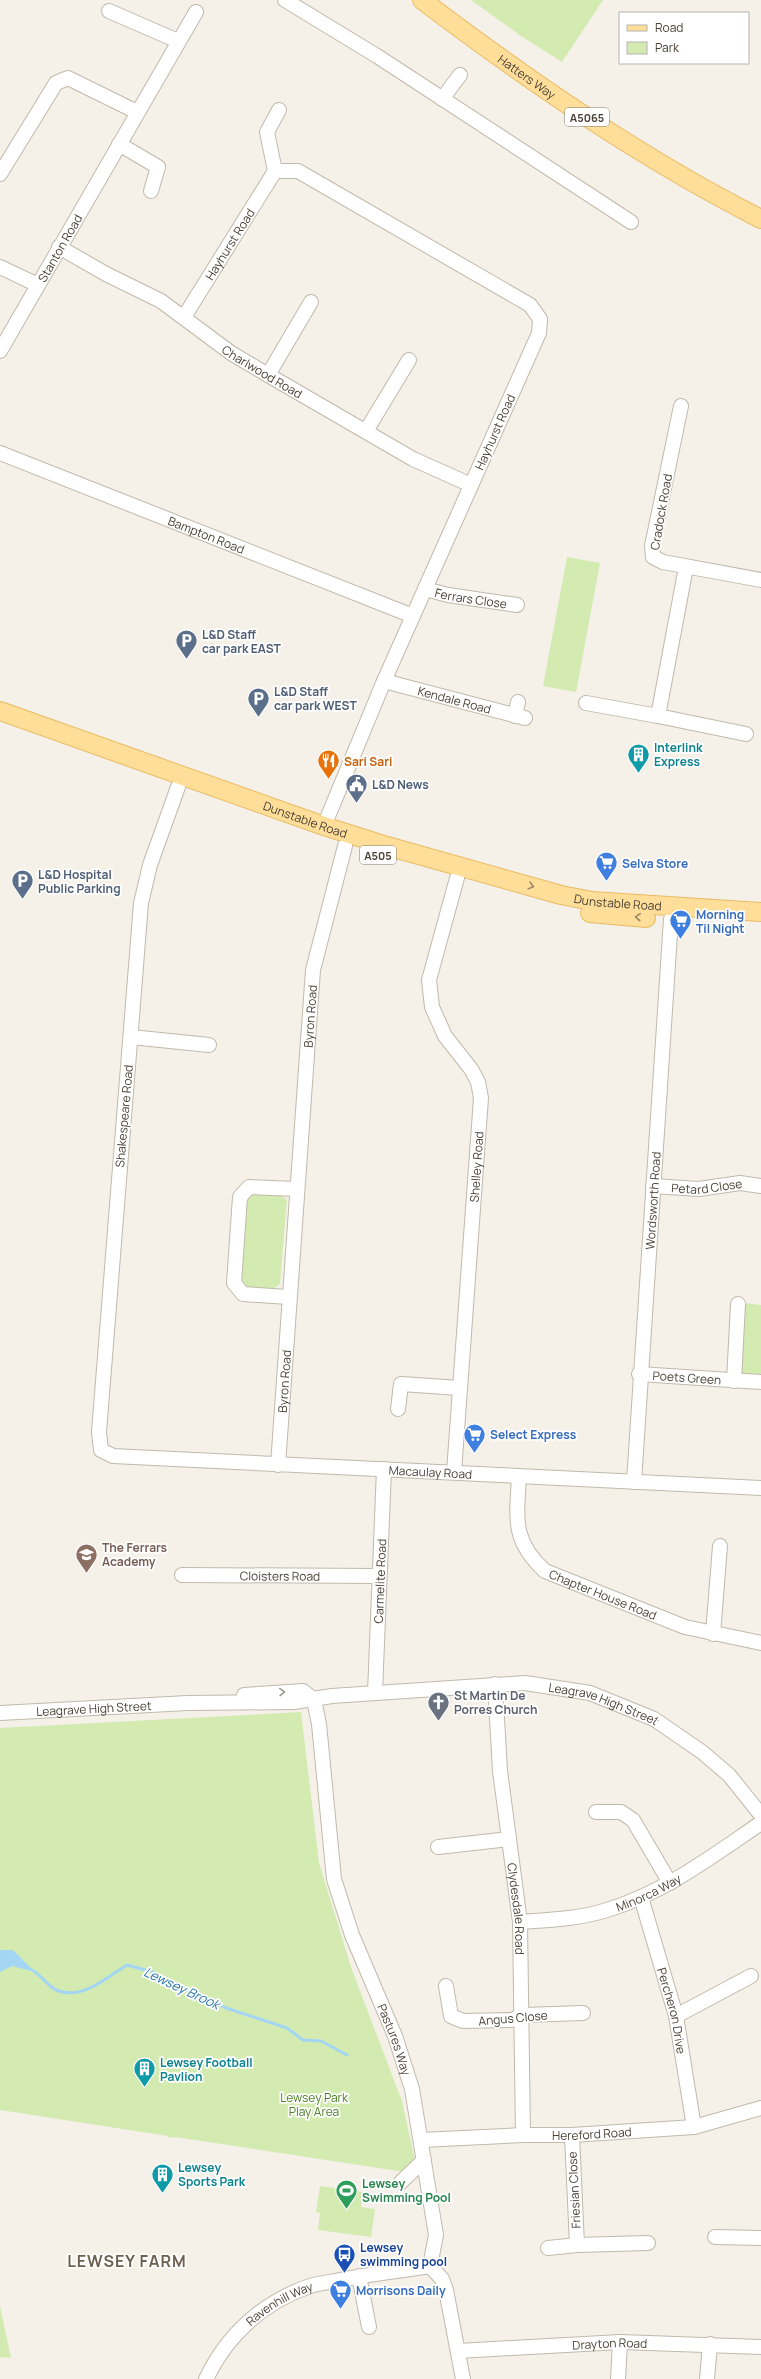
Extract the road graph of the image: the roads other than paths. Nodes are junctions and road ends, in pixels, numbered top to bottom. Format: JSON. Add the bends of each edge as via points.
{"nodes":[{"id":1,"x":286,"y":0,"type":"edge"},
{"id":2,"x":422,"y":0,"type":"edge"},
{"id":3,"x":109,"y":11,"type":"dead end"},
{"id":4,"x":196,"y":12,"type":"dead end"},
{"id":5,"x":178,"y":41,"type":"junction"},
{"id":6,"x":460,"y":75,"type":"dead end"},
{"id":7,"x":442,"y":99,"type":"junction"},
{"id":8,"x":279,"y":110,"type":"dead end"},
{"id":9,"x":137,"y":112,"type":"junction"},
{"id":10,"x":119,"y":144,"type":"junction"},
{"id":11,"x":275,"y":171,"type":"junction"},
{"id":12,"x":0,"y":174,"type":"edge"},
{"id":13,"x":151,"y":191,"type":"dead end"},
{"id":14,"x":761,"y":219,"type":"edge"},
{"id":15,"x":631,"y":222,"type":"dead end"},
{"id":16,"x":59,"y":247,"type":"junction"},
{"id":17,"x":0,"y":267,"type":"edge"},
{"id":18,"x":38,"y":285,"type":"junction"},
{"id":19,"x":312,"y":302,"type":"dead end"},
{"id":20,"x":184,"y":317,"type":"junction"},
{"id":21,"x":0,"y":351,"type":"edge"},
{"id":22,"x":409,"y":360,"type":"dead end"},
{"id":23,"x":268,"y":375,"type":"junction"},
{"id":24,"x":681,"y":406,"type":"dead end"},
{"id":25,"x":366,"y":431,"type":"junction"},
{"id":26,"x":0,"y":453,"type":"edge"},
{"id":27,"x":471,"y":485,"type":"junction"},
{"id":28,"x":686,"y":567,"type":"junction"},
{"id":29,"x":761,"y":580,"type":"edge"},
{"id":30,"x":425,"y":589,"type":"junction"},
{"id":31,"x":517,"y":605,"type":"dead end"},
{"id":32,"x":413,"y":616,"type":"junction"},
{"id":33,"x":384,"y":681,"type":"junction"},
{"id":34,"x":586,"y":703,"type":"dead end"},
{"id":35,"x":0,"y":711,"type":"edge"},
{"id":36,"x":519,"y":712,"type":"dead end"},
{"id":37,"x":658,"y":716,"type":"junction"},
{"id":38,"x":0,"y":724,"type":"edge"},
{"id":39,"x":746,"y":734,"type":"dead end"},
{"id":40,"x":178,"y":787,"type":"junction"},
{"id":41,"x":324,"y":826,"type":"junction"},
{"id":42,"x":345,"y":846,"type":"junction"},
{"id":43,"x":457,"y":878,"type":"junction"},
{"id":44,"x":761,"y":912,"type":"edge"},
{"id":45,"x":671,"y":919,"type":"junction"},
{"id":46,"x":761,"y":925,"type":"edge"},
{"id":47,"x":131,"y":1037,"type":"junction"},
{"id":48,"x":209,"y":1045,"type":"dead end"},
{"id":49,"x":653,"y":1186,"type":"junction"},
{"id":50,"x":761,"y":1186,"type":"edge"},
{"id":51,"x":296,"y":1189,"type":"junction"},
{"id":52,"x":288,"y":1297,"type":"junction"},
{"id":53,"x":738,"y":1304,"type":"dead end"},
{"id":54,"x":640,"y":1374,"type":"junction"},
{"id":55,"x":734,"y":1381,"type":"junction"},
{"id":56,"x":761,"y":1382,"type":"edge"},
{"id":57,"x":460,"y":1388,"type":"junction"},
{"id":58,"x":398,"y":1409,"type":"dead end"},
{"id":59,"x":101,"y":1450,"type":"joint"},
{"id":60,"x":278,"y":1465,"type":"junction"},
{"id":61,"x":384,"y":1469,"type":"junction"},
{"id":62,"x":454,"y":1472,"type":"junction"},
{"id":63,"x":519,"y":1476,"type":"junction"},
{"id":64,"x":634,"y":1482,"type":"junction"},
{"id":65,"x":761,"y":1488,"type":"edge"},
{"id":66,"x":720,"y":1546,"type":"dead end"},
{"id":67,"x":182,"y":1575,"type":"dead end"},
{"id":68,"x":379,"y":1576,"type":"junction"},
{"id":69,"x":713,"y":1634,"type":"junction"},
{"id":70,"x":761,"y":1643,"type":"edge"},
{"id":71,"x":495,"y":1684,"type":"junction"},
{"id":72,"x":375,"y":1693,"type":"junction"},
{"id":73,"x":314,"y":1700,"type":"junction"},
{"id":74,"x":0,"y":1713,"type":"edge"},
{"id":75,"x":596,"y":1812,"type":"dead end"},
{"id":76,"x":761,"y":1815,"type":"edge"},
{"id":77,"x":761,"y":1823,"type":"edge"},
{"id":78,"x":509,"y":1839,"type":"junction"},
{"id":79,"x":438,"y":1847,"type":"dead end"},
{"id":80,"x":670,"y":1883,"type":"junction"},
{"id":81,"x":641,"y":1897,"type":"junction"},
{"id":82,"x":520,"y":1922,"type":"junction"},
{"id":83,"x":750,"y":1976,"type":"dead end"},
{"id":84,"x":446,"y":1986,"type":"dead end"},
{"id":85,"x":583,"y":2013,"type":"dead end"},
{"id":86,"x":523,"y":2015,"type":"junction"},
{"id":87,"x":676,"y":2016,"type":"junction"},
{"id":88,"x":761,"y":2108,"type":"edge"},
{"id":89,"x":694,"y":2127,"type":"junction"},
{"id":90,"x":523,"y":2135,"type":"junction"},
{"id":91,"x":572,"y":2135,"type":"junction"},
{"id":92,"x":421,"y":2140,"type":"junction"},
{"id":93,"x":424,"y":2160,"type":"junction"},
{"id":94,"x":401,"y":2182,"type":"dead end"},
{"id":95,"x":716,"y":2237,"type":"dead end"},
{"id":96,"x":761,"y":2238,"type":"edge"},
{"id":97,"x":648,"y":2243,"type":"dead end"},
{"id":98,"x":577,"y":2245,"type":"junction"},
{"id":99,"x":548,"y":2248,"type":"dead end"},
{"id":100,"x":430,"y":2266,"type":"junction"},
{"id":101,"x":359,"y":2276,"type":"junction"},
{"id":102,"x":369,"y":2328,"type":"dead end"},
{"id":103,"x":620,"y":2342,"type":"junction"},
{"id":104,"x":710,"y":2344,"type":"junction"},
{"id":105,"x":761,"y":2347,"type":"edge"},
{"id":106,"x":458,"y":2351,"type":"junction"},
{"id":107,"x":206,"y":2379,"type":"edge"},
{"id":108,"x":462,"y":2379,"type":"edge"},
{"id":109,"x":618,"y":2379,"type":"edge"},
{"id":110,"x":707,"y":2379,"type":"edge"}],
"edges":[{"from":1,"to":7,"type":"street"},
{"from":2,"to":14,"type":"main road","name":"Hatters Way","number":"A5065","via":[[632,147]]},
{"from":3,"to":5,"type":"street"},
{"from":4,"to":5,"type":"street","name":"Stanton Road"},
{"from":5,"to":9,"type":"street","name":"Stanton Road"},
{"from":6,"to":7,"type":"street"},
{"from":7,"to":15,"type":"street"},
{"from":8,"to":11,"type":"street","via":[[267,132]]},
{"from":9,"to":10,"type":"street","name":"Stanton Road"},
{"from":9,"to":12,"type":"street","via":[[68,78],[56,83]]},
{"from":10,"to":13,"type":"street","via":[[158,167]]},
{"from":10,"to":16,"type":"street","name":"Stanton Road"},
{"from":11,"to":20,"type":"street","name":"Hayhurst Road"},
{"from":11,"to":27,"type":"street","name":"Hayhurst Road","via":[[298,170],[530,305],[540,319],[539,333]]},
{"from":16,"to":18,"type":"street","name":"Stanton Road"},
{"from":16,"to":20,"type":"street","name":"Charlwood Road","via":[[161,301]]},
{"from":17,"to":18,"type":"street"},
{"from":18,"to":21,"type":"street","name":"Stanton Road"},
{"from":19,"to":23,"type":"street"},
{"from":20,"to":23,"type":"street","name":"Charlwood Road","via":[[231,353]]},
{"from":22,"to":25,"type":"street"},
{"from":23,"to":25,"type":"street","name":"Charlwood Road"},
{"from":24,"to":28,"type":"street","name":"Cradock Road","via":[[652,546],[653,557],[662,562]]},
{"from":25,"to":27,"type":"street","name":"Charlwood Road","via":[[413,458]]},
{"from":26,"to":32,"type":"street","name":"Bampton Road"},
{"from":27,"to":30,"type":"street","name":"Hayhurst Road"},
{"from":28,"to":29,"type":"street","name":"Cradock Road"},
{"from":28,"to":37,"type":"street"},
{"from":30,"to":31,"type":"street","name":"Ferrars Close"},
{"from":30,"to":32,"type":"street","name":"Hayhurst Road"},
{"from":32,"to":33,"type":"street","name":"Hayhurst Road"},
{"from":33,"to":36,"type":"street","name":"Kendale Road"},
{"from":33,"to":41,"type":"street","name":"Hayhurst Road"},
{"from":34,"to":37,"type":"street"},
{"from":35,"to":41,"type":"main road","name":"Dunstable Road","number":"A505"},
{"from":37,"to":39,"type":"street"},
{"from":38,"to":40,"type":"main road","name":"Dunstable Road","number":"A505"},
{"from":40,"to":42,"type":"main road","name":"Dunstable Road","number":"A505"},
{"from":40,"to":47,"type":"street","name":"Shakespeare Road","via":[[150,865],[141,903]]},
{"from":41,"to":44,"type":"main road","name":"Dunstable Road","number":"A505","one_way":true,"via":[[387,846],[592,901]]},
{"from":42,"to":43,"type":"main road","name":"Dunstable Road","number":"A505"},
{"from":42,"to":51,"type":"street","name":"Byron Road","via":[[313,970]]},
{"from":45,"to":43,"type":"main road","name":"Dunstable Road","number":"A505","one_way":true,"via":[[584,912]]},
{"from":43,"to":57,"type":"street","name":"Shelley Road","via":[[429,980],[432,1007],[445,1036],[478,1082],[481,1098]]},
{"from":45,"to":46,"type":"main road","name":"Dunstable Road","number":"A505"},
{"from":45,"to":49,"type":"street","name":"Wordsworth Road"},
{"from":47,"to":48,"type":"street"},
{"from":47,"to":59,"type":"street","name":"Shakespeare Road","via":[[99,1432]]},
{"from":49,"to":50,"type":"street","name":"Petard Close","via":[[699,1190],[740,1183]]},
{"from":49,"to":54,"type":"street","name":"Wordsworth Road"},
{"from":51,"to":52,"type":"street","name":"Byron Road"},
{"from":51,"to":52,"type":"street","via":[[249,1187],[240,1197],[234,1283],[243,1294]]},
{"from":52,"to":60,"type":"street","name":"Byron Road"},
{"from":53,"to":55,"type":"street","name":"Poets Green"},
{"from":54,"to":55,"type":"street","name":"Poets Green"},
{"from":54,"to":64,"type":"street","name":"Wordsworth Road"},
{"from":55,"to":56,"type":"street","name":"Poets Green"},
{"from":57,"to":58,"type":"street","via":[[401,1384]]},
{"from":57,"to":62,"type":"street","name":"Shelley Road"},
{"from":59,"to":60,"type":"street","name":"Macaulay Road","via":[[113,1456]]},
{"from":60,"to":61,"type":"street","name":"Macaulay Road"},
{"from":61,"to":62,"type":"street","name":"Macaulay Road"},
{"from":61,"to":68,"type":"street","name":"Carmelite Road"},
{"from":62,"to":63,"type":"street","name":"Macaulay Road"},
{"from":63,"to":64,"type":"street","name":"Macaulay Road"},
{"from":63,"to":69,"type":"street","name":"Chapter House Road","via":[[517,1519],[520,1538],[530,1557],[545,1571],[685,1627]]},
{"from":64,"to":65,"type":"street","name":"Macaulay Road"},
{"from":66,"to":69,"type":"street"},
{"from":67,"to":68,"type":"street","name":"Cloisters Road"},
{"from":68,"to":72,"type":"street","name":"Carmelite Road"},
{"from":69,"to":70,"type":"street","name":"Chapter House Road"},
{"from":71,"to":72,"type":"street","name":"Leagrave High Street"},
{"from":71,"to":76,"type":"street","name":"Leagrave High Street","via":[[525,1683],[590,1693],[654,1719],[702,1752],[728,1774]]},
{"from":71,"to":78,"type":"street","name":"Clydesdale Road","via":[[500,1771]]},
{"from":72,"to":73,"type":"street","name":"Leagrave High Street"},
{"from":73,"to":74,"type":"street","name":"Leagrave High Street","via":[[188,1703]]},
{"from":73,"to":92,"type":"street","name":"Pastures Way","via":[[319,1724],[334,1879],[352,1935],[395,2036],[412,2089]]},
{"from":75,"to":80,"type":"street","via":[[621,1812],[633,1820]]},
{"from":77,"to":80,"type":"street","name":"Minorca Way"},
{"from":78,"to":79,"type":"street"},
{"from":78,"to":82,"type":"street","name":"Clydesdale Road"},
{"from":80,"to":81,"type":"street","name":"Minorca Way"},
{"from":81,"to":82,"type":"street","name":"Minorca Way","via":[[607,1910],[569,1919]]},
{"from":81,"to":87,"type":"street","name":"Percheron Drive"},
{"from":82,"to":86,"type":"street","name":"Clydesdale Road"},
{"from":83,"to":87,"type":"street"},
{"from":84,"to":86,"type":"street","name":"Angus Close","via":[[451,2016],[463,2021],[512,2020]]},
{"from":85,"to":86,"type":"street","name":"Angus Close"},
{"from":86,"to":90,"type":"street","name":"Clydesdale Road"},
{"from":87,"to":89,"type":"street","name":"Percheron Drive"},
{"from":88,"to":89,"type":"street","name":"Hereford Road"},
{"from":89,"to":91,"type":"street","name":"Hereford Road"},
{"from":90,"to":91,"type":"street","name":"Hereford Road"},
{"from":90,"to":92,"type":"street","name":"Hereford Road"},
{"from":91,"to":98,"type":"street","name":"Friesian Close"},
{"from":92,"to":93,"type":"street","name":"Pastures Way"},
{"from":93,"to":94,"type":"street"},
{"from":93,"to":100,"type":"street","name":"Pastures Way","via":[[436,2235]]},
{"from":95,"to":96,"type":"street"},
{"from":97,"to":98,"type":"street","name":"Friesian Close"},
{"from":98,"to":99,"type":"street","name":"Friesian Close"},
{"from":100,"to":101,"type":"street","name":"Ravenhill Way"},
{"from":100,"to":106,"type":"street","via":[[442,2279],[446,2290]]},
{"from":101,"to":102,"type":"street"},
{"from":101,"to":107,"type":"street","name":"Ravenhill Way","via":[[311,2286],[275,2302],[250,2319],[231,2338],[216,2358]]},
{"from":103,"to":104,"type":"street","name":"Drayton Road"},
{"from":103,"to":106,"type":"street","name":"Drayton Road"},
{"from":103,"to":109,"type":"street"},
{"from":104,"to":105,"type":"street","name":"Drayton Road"},
{"from":104,"to":110,"type":"street"},
{"from":106,"to":108,"type":"street"}]}
